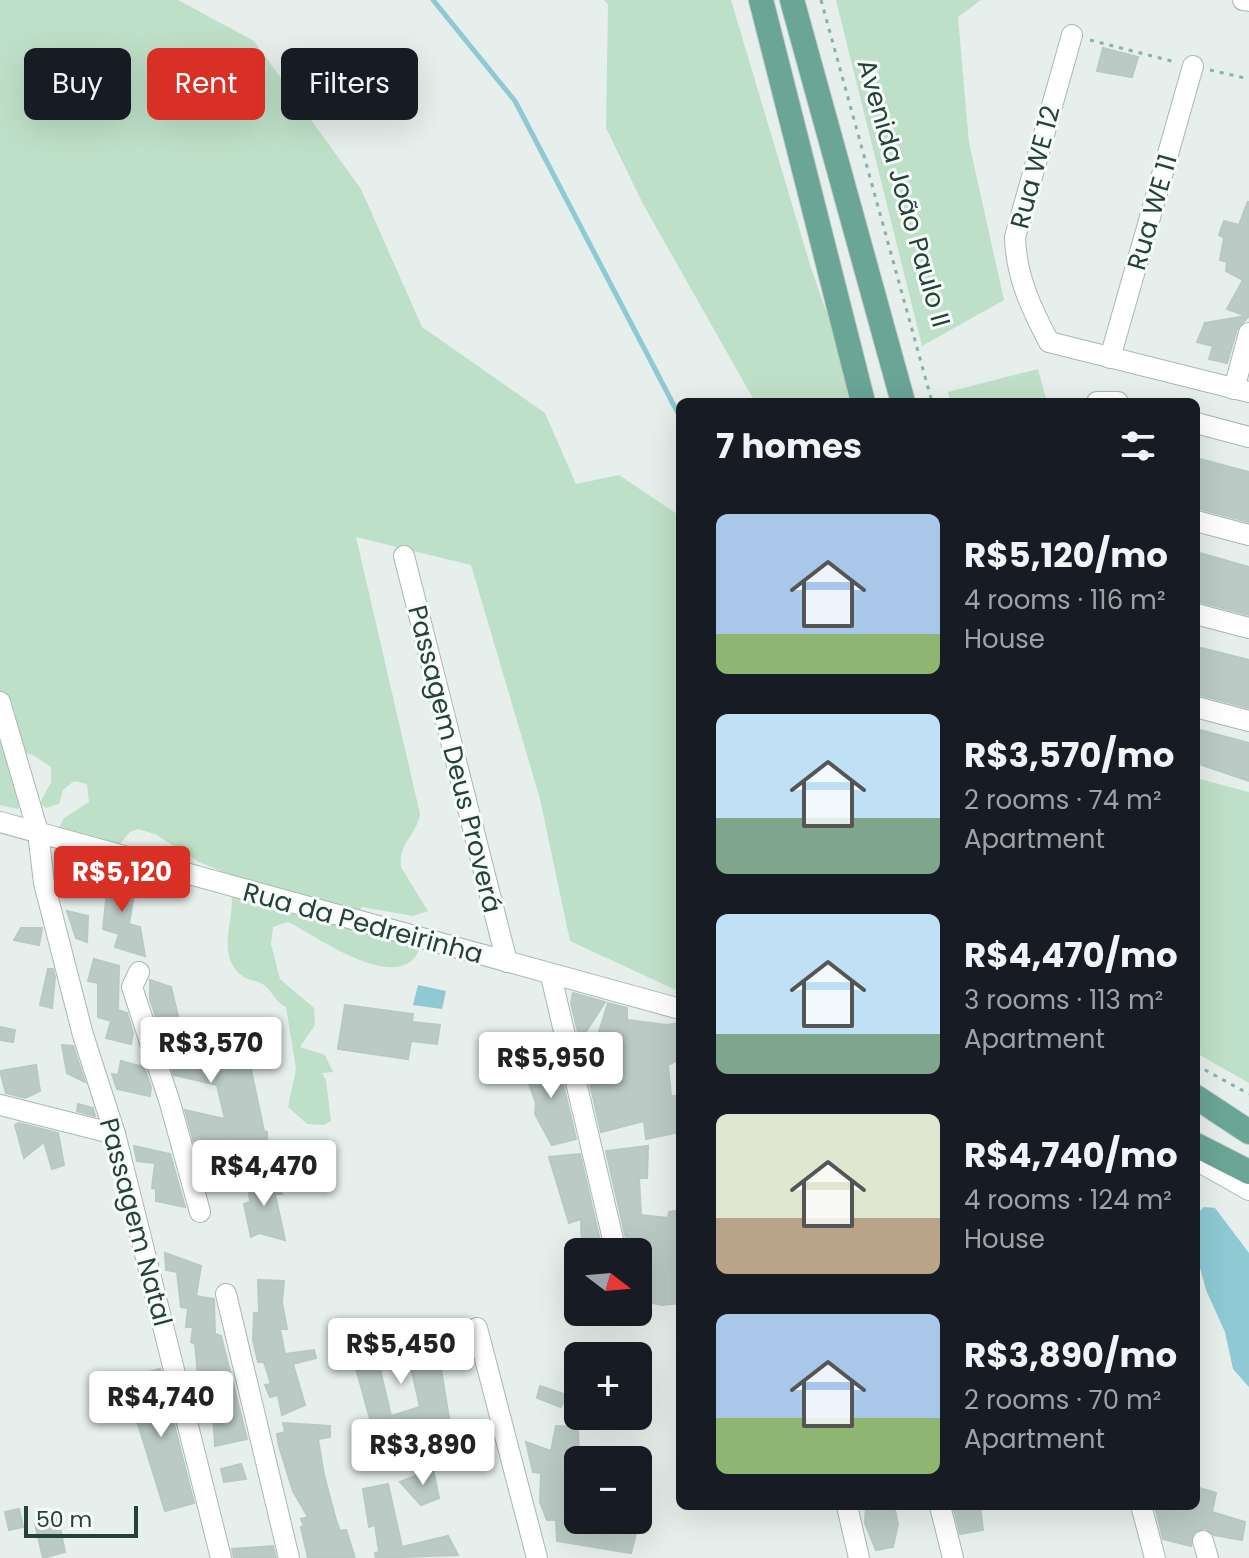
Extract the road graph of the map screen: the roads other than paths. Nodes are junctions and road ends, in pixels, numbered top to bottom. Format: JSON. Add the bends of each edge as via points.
{"nodes":[{"id":1,"x":761,"y":0,"type":"edge"},
{"id":2,"x":792,"y":0,"type":"edge"},
{"id":3,"x":1243,"y":0,"type":"edge"},
{"id":4,"x":1249,"y":1,"type":"edge"},
{"id":5,"x":1072,"y":35,"type":"road end"},
{"id":6,"x":1193,"y":66,"type":"road end"},
{"id":7,"x":1249,"y":333,"type":"edge"},
{"id":8,"x":1110,"y":358,"type":"junction"},
{"id":9,"x":1242,"y":391,"type":"edge"},
{"id":10,"x":862,"y":398,"type":"edge"},
{"id":11,"x":902,"y":398,"type":"edge"},
{"id":12,"x":1200,"y":424,"type":"edge"},
{"id":13,"x":1249,"y":437,"type":"edge"},
{"id":14,"x":1200,"y":522,"type":"edge"},
{"id":15,"x":1249,"y":535,"type":"edge"},
{"id":16,"x":404,"y":556,"type":"dead end"},
{"id":17,"x":1200,"y":615,"type":"edge"},
{"id":18,"x":1249,"y":628,"type":"edge"},
{"id":19,"x":0,"y":702,"type":"edge"},
{"id":20,"x":1200,"y":708,"type":"edge"},
{"id":21,"x":1249,"y":721,"type":"edge"},
{"id":22,"x":0,"y":822,"type":"edge"},
{"id":23,"x":38,"y":832,"type":"junction"},
{"id":24,"x":507,"y":962,"type":"junction"},
{"id":25,"x":139,"y":972,"type":"dead end"},
{"id":26,"x":551,"y":976,"type":"junction"},
{"id":27,"x":676,"y":1008,"type":"edge"},
{"id":28,"x":1200,"y":1100,"type":"edge"},
{"id":29,"x":0,"y":1105,"type":"edge"},
{"id":30,"x":1249,"y":1132,"type":"edge"},
{"id":31,"x":115,"y":1134,"type":"junction"},
{"id":32,"x":1200,"y":1147,"type":"edge"},
{"id":33,"x":1200,"y":1162,"type":"edge"},
{"id":34,"x":1249,"y":1172,"type":"edge"},
{"id":35,"x":1249,"y":1190,"type":"edge"},
{"id":36,"x":200,"y":1212,"type":"dead end"},
{"id":37,"x":613,"y":1238,"type":"edge"},
{"id":38,"x":226,"y":1294,"type":"dead end"},
{"id":39,"x":477,"y":1328,"type":"dead end"},
{"id":40,"x":848,"y":1510,"type":"edge"},
{"id":41,"x":941,"y":1510,"type":"edge"},
{"id":42,"x":1142,"y":1510,"type":"edge"},
{"id":43,"x":221,"y":1558,"type":"edge"},
{"id":44,"x":289,"y":1558,"type":"edge"},
{"id":45,"x":537,"y":1558,"type":"edge"},
{"id":46,"x":859,"y":1558,"type":"edge"},
{"id":47,"x":953,"y":1558,"type":"edge"},
{"id":48,"x":1155,"y":1558,"type":"edge"}],
"edges":[{"from":1,"to":10,"type":"main road"},
{"from":2,"to":11,"type":"main road","name":"Avenida João Paulo II"},
{"from":3,"to":4,"type":"street"},
{"from":5,"to":8,"type":"street","name":"Rua WE 12","via":[[1015,237],[1018,268],[1034,319],[1049,342]]},
{"from":6,"to":8,"type":"street","name":"Rua WE 11"},
{"from":7,"to":9,"type":"street"},
{"from":8,"to":9,"type":"street"},
{"from":12,"to":13,"type":"street"},
{"from":14,"to":15,"type":"street"},
{"from":16,"to":24,"type":"street","name":"Passagem Deus Proverá"},
{"from":17,"to":18,"type":"street"},
{"from":19,"to":23,"type":"street","name":"Passagem Natal"},
{"from":20,"to":21,"type":"street"},
{"from":22,"to":23,"type":"street","name":"Rua da Pedreirinha"},
{"from":23,"to":24,"type":"street","name":"Rua da Pedreirinha"},
{"from":23,"to":31,"type":"street","name":"Passagem Natal","via":[[44,883]]},
{"from":24,"to":26,"type":"street","name":"Rua da Pedreirinha"},
{"from":25,"to":36,"type":"street","via":[[132,987]]},
{"from":26,"to":27,"type":"street","name":"Rua da Pedreirinha"},
{"from":26,"to":37,"type":"street"},
{"from":28,"to":30,"type":"main road"},
{"from":29,"to":31,"type":"street"},
{"from":31,"to":43,"type":"street","name":"Passagem Natal"},
{"from":32,"to":34,"type":"main road"},
{"from":33,"to":35,"type":"street"},
{"from":38,"to":44,"type":"street"},
{"from":39,"to":45,"type":"street"},
{"from":40,"to":46,"type":"street"},
{"from":41,"to":47,"type":"street"},
{"from":42,"to":48,"type":"street"}]}
